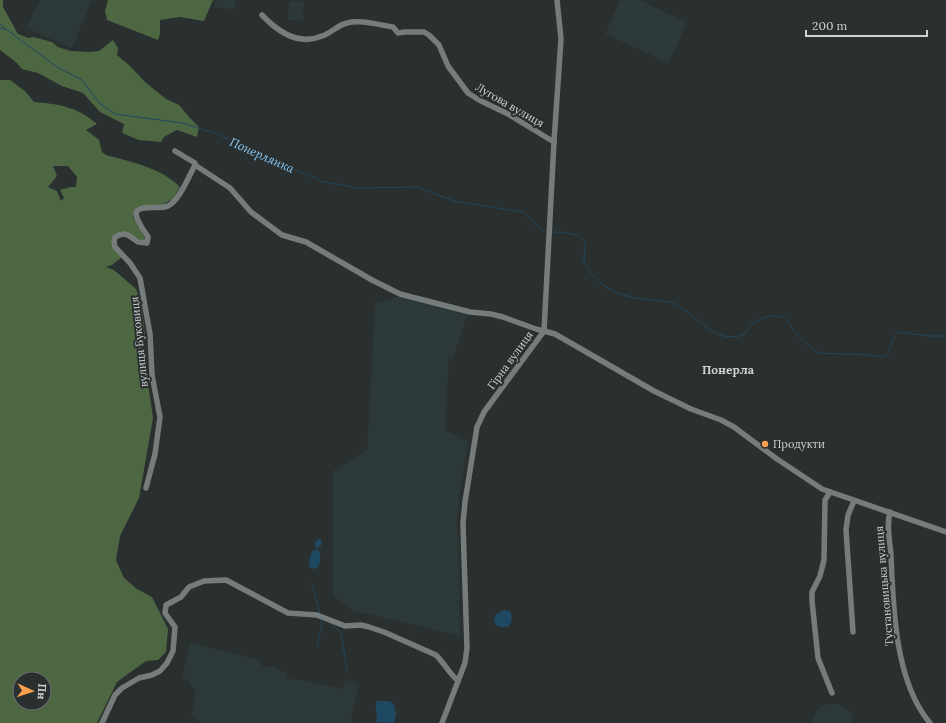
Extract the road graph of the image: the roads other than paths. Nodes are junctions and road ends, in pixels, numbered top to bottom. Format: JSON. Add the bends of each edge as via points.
{"nodes":[{"id":1,"x":557,"y":0,"type":"edge"},
{"id":2,"x":262,"y":16,"type":"dead end"},
{"id":3,"x":554,"y":142,"type":"junction"},
{"id":4,"x":175,"y":151,"type":"dead end"},
{"id":5,"x":196,"y":165,"type":"junction"},
{"id":6,"x":544,"y":331,"type":"junction"},
{"id":7,"x":146,"y":488,"type":"dead end"},
{"id":8,"x":830,"y":492,"type":"junction"},
{"id":9,"x":854,"y":501,"type":"junction"},
{"id":10,"x":890,"y":512,"type":"junction"},
{"id":11,"x":946,"y":532,"type":"edge"},
{"id":12,"x":853,"y":632,"type":"dead end"},
{"id":13,"x":458,"y":681,"type":"junction"},
{"id":14,"x":832,"y":693,"type":"dead end"},
{"id":15,"x":102,"y":723,"type":"edge"},
{"id":16,"x":442,"y":723,"type":"edge"},
{"id":17,"x":930,"y":723,"type":"edge"}],
"edges":[{"from":1,"to":3,"type":"street","name":"Гірна вулиця","via":[[561,39]]},
{"from":2,"to":3,"type":"street","name":"Лугова вулиця","via":[[278,30],[296,39],[305,40],[323,36],[341,25],[354,22],[393,27],[398,33],[429,34],[439,45],[448,66],[468,93]]},
{"from":3,"to":6,"type":"street","name":"Гірна вулиця"},
{"from":4,"to":5,"type":"street"},
{"from":5,"to":6,"type":"street","via":[[230,188],[251,212],[282,235],[306,242],[400,294],[470,312],[504,317]]},
{"from":5,"to":7,"type":"street","name":"вулиця Буковиця","via":[[176,200],[169,206],[142,208],[137,212],[139,224],[148,237],[147,243],[138,242],[124,234],[115,237],[114,242],[115,247],[140,278],[150,334],[152,375],[160,417],[155,454]]},
{"from":6,"to":8,"type":"street","via":[[555,334],[654,391],[734,427]]},
{"from":6,"to":13,"type":"street","name":"Гірна вулиця","via":[[484,412],[477,427],[463,523],[467,648],[465,663]]},
{"from":8,"to":9,"type":"street"},
{"from":8,"to":14,"type":"street","via":[[826,500],[824,560],[812,596],[818,658]]},
{"from":9,"to":10,"type":"street"},
{"from":9,"to":12,"type":"street","via":[[848,515],[846,530]]},
{"from":10,"to":11,"type":"street"},
{"from":10,"to":17,"type":"street","name":"Тустановицька вулиця","via":[[888,521],[891,573],[899,650],[916,702]]},
{"from":13,"to":15,"type":"street","via":[[436,655],[384,632],[361,625],[345,626],[317,615],[288,613],[226,580],[215,579],[189,587],[181,597],[166,605],[165,613],[175,626],[173,651],[167,663],[160,671],[139,678],[122,688],[115,695]]},
{"from":13,"to":16,"type":"street","name":"Гірна вулиця"}]}
